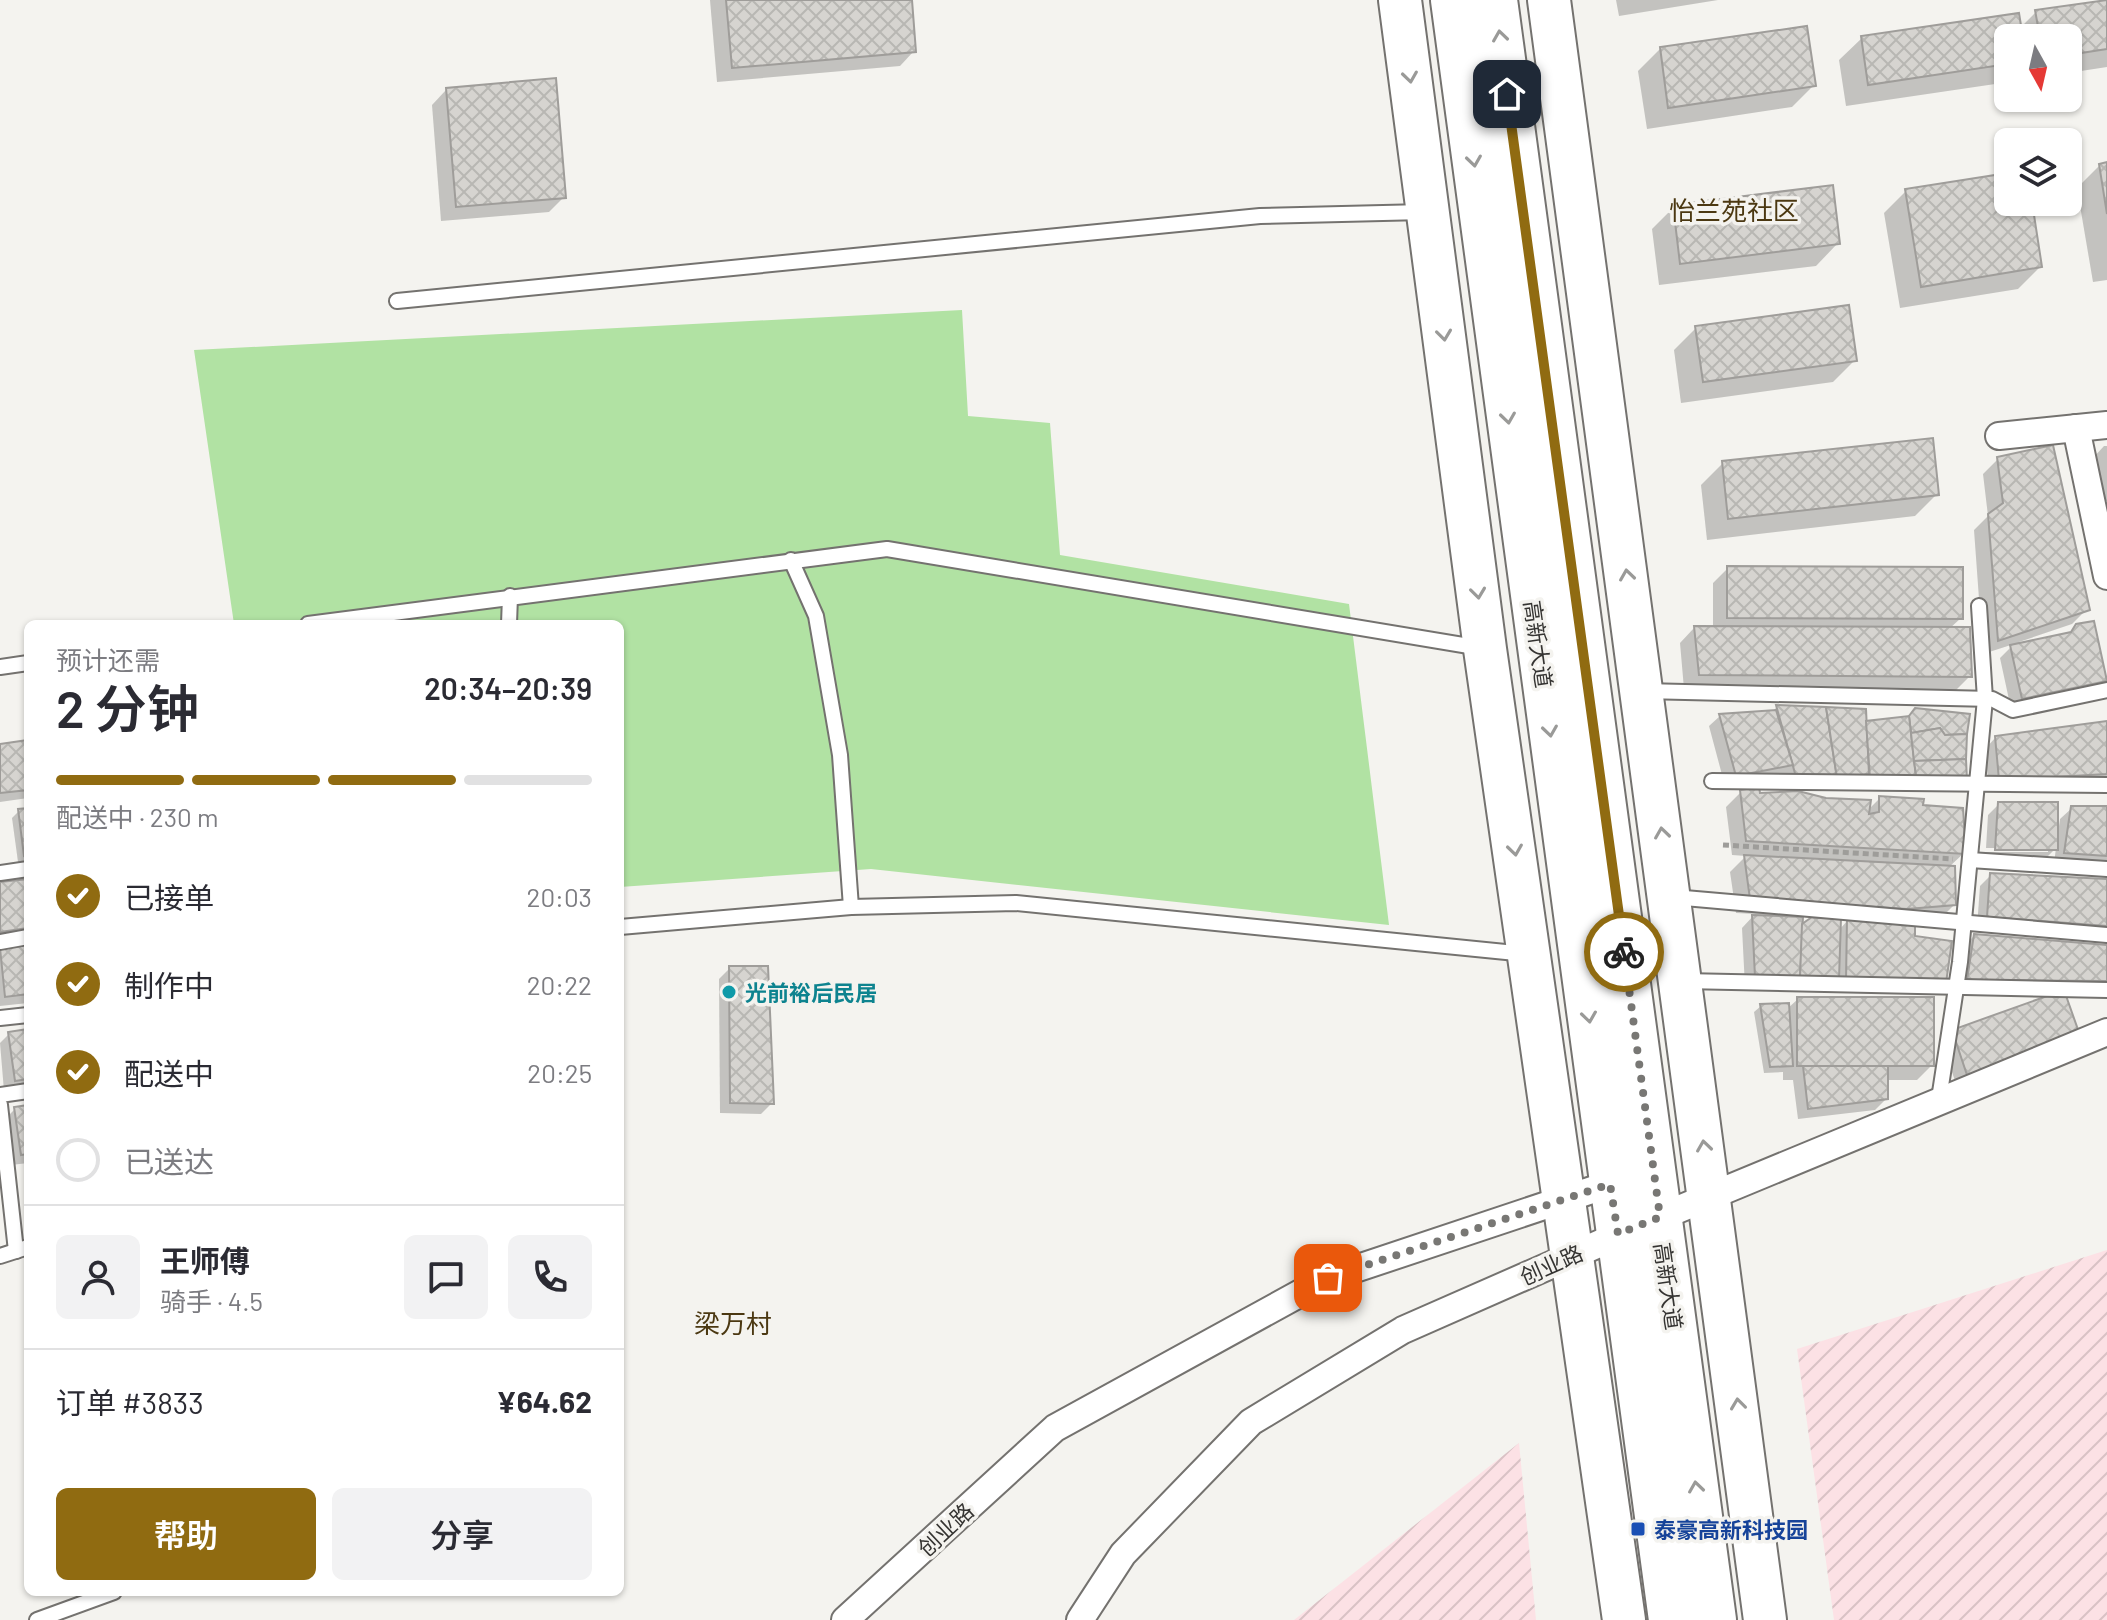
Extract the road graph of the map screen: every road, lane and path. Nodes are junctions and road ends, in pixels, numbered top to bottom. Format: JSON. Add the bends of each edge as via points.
{"nodes":[{"id":1,"x":1400,"y":0,"type":"edge"},
{"id":2,"x":1453,"y":0,"type":"edge"},
{"id":3,"x":1495,"y":0,"type":"edge"},
{"id":4,"x":1549,"y":0,"type":"edge"},
{"id":5,"x":1428,"y":212,"type":"junction"},
{"id":6,"x":397,"y":301,"type":"dead end"},
{"id":7,"x":2107,"y":425,"type":"edge"},
{"id":8,"x":2076,"y":428,"type":"junction"},
{"id":9,"x":1999,"y":436,"type":"dead end"},
{"id":10,"x":2099,"y":499,"type":"edge"},
{"id":11,"x":791,"y":560,"type":"junction"},
{"id":12,"x":2106,"y":566,"type":"edge"},
{"id":13,"x":510,"y":596,"type":"junction"},
{"id":14,"x":1979,"y":606,"type":"dead end"},
{"id":15,"x":337,"y":620,"type":"edge"},
{"id":16,"x":509,"y":620,"type":"edge"},
{"id":17,"x":1485,"y":649,"type":"junction"},
{"id":18,"x":24,"y":664,"type":"edge"},
{"id":19,"x":0,"y":667,"type":"edge"},
{"id":20,"x":2107,"y":690,"type":"edge"},
{"id":21,"x":1643,"y":691,"type":"junction"},
{"id":22,"x":1985,"y":699,"type":"junction"},
{"id":23,"x":1712,"y":781,"type":"dead end"},
{"id":24,"x":2107,"y":785,"type":"edge"},
{"id":25,"x":1977,"y":786,"type":"junction"},
{"id":26,"x":1723,"y":845,"type":"dead end"},
{"id":27,"x":1970,"y":860,"type":"junction"},
{"id":28,"x":2107,"y":869,"type":"edge"},
{"id":29,"x":24,"y":870,"type":"edge"},
{"id":30,"x":0,"y":873,"type":"edge"},
{"id":31,"x":1671,"y":897,"type":"junction"},
{"id":32,"x":851,"y":907,"type":"junction"},
{"id":33,"x":1964,"y":923,"type":"junction"},
{"id":34,"x":624,"y":927,"type":"edge"},
{"id":35,"x":2107,"y":935,"type":"edge"},
{"id":36,"x":24,"y":938,"type":"edge"},
{"id":37,"x":0,"y":942,"type":"edge"},
{"id":38,"x":1530,"y":954,"type":"junction"},
{"id":39,"x":1682,"y":981,"type":"junction"},
{"id":40,"x":1956,"y":988,"type":"junction"},
{"id":41,"x":2107,"y":990,"type":"edge"},
{"id":42,"x":24,"y":1015,"type":"edge"},
{"id":43,"x":0,"y":1018,"type":"edge"},
{"id":44,"x":2107,"y":1032,"type":"edge"},
{"id":45,"x":24,"y":1092,"type":"edge"},
{"id":46,"x":0,"y":1095,"type":"edge"},
{"id":47,"x":1939,"y":1099,"type":"junction"},
{"id":48,"x":0,"y":1105,"type":"edge"},
{"id":49,"x":3,"y":1165,"type":"edge"},
{"id":50,"x":1610,"y":1184,"type":"junction"},
{"id":51,"x":1711,"y":1195,"type":"junction"},
{"id":52,"x":1565,"y":1199,"type":"junction"},
{"id":53,"x":1660,"y":1217,"type":"junction"},
{"id":54,"x":1618,"y":1234,"type":"junction"},
{"id":55,"x":22,"y":1249,"type":"edge"},
{"id":56,"x":1573,"y":1255,"type":"junction"},
{"id":57,"x":0,"y":1256,"type":"edge"},
{"id":58,"x":103,"y":1596,"type":"edge"},
{"id":59,"x":37,"y":1620,"type":"edge"},
{"id":60,"x":845,"y":1620,"type":"edge"},
{"id":61,"x":1080,"y":1620,"type":"edge"},
{"id":62,"x":1624,"y":1620,"type":"edge"},
{"id":63,"x":1671,"y":1620,"type":"edge"},
{"id":64,"x":1714,"y":1620,"type":"edge"},
{"id":65,"x":1765,"y":1620,"type":"edge"}],
"edges":[{"from":1,"to":5,"type":"main road","one_way":true},
{"from":2,"to":50,"type":"highway","name":"高新大道","one_way":true},
{"from":53,"to":3,"type":"highway","name":"高新大道","one_way":true},
{"from":21,"to":4,"type":"main road","one_way":true},
{"from":5,"to":6,"type":"lane","via":[[1260,216]]},
{"from":5,"to":17,"type":"main road","one_way":true},
{"from":7,"to":8,"type":"street"},
{"from":8,"to":9,"type":"street"},
{"from":8,"to":10,"type":"street"},
{"from":10,"to":12,"type":"street"},
{"from":11,"to":13,"type":"lane"},
{"from":11,"to":17,"type":"lane","via":[[887,549]]},
{"from":11,"to":32,"type":"lane","via":[[816,616],[840,755]]},
{"from":13,"to":15,"type":"lane"},
{"from":13,"to":16,"type":"lane"},
{"from":14,"to":22,"type":"lane"},
{"from":17,"to":38,"type":"main road","one_way":true},
{"from":18,"to":19,"type":"lane"},
{"from":20,"to":22,"type":"lane","via":[[2013,710]]},
{"from":21,"to":22,"type":"lane"},
{"from":31,"to":21,"type":"main road","one_way":true},
{"from":22,"to":25,"type":"lane"},
{"from":23,"to":25,"type":"lane"},
{"from":24,"to":25,"type":"lane"},
{"from":25,"to":27,"type":"lane"},
{"from":26,"to":27,"type":"path"},
{"from":27,"to":28,"type":"lane"},
{"from":27,"to":33,"type":"lane"},
{"from":29,"to":30,"type":"lane"},
{"from":31,"to":33,"type":"lane"},
{"from":31,"to":39,"type":"main road"},
{"from":32,"to":34,"type":"lane"},
{"from":32,"to":38,"type":"lane","via":[[1016,903]]},
{"from":33,"to":35,"type":"lane"},
{"from":33,"to":40,"type":"lane"},
{"from":36,"to":37,"type":"lane"},
{"from":38,"to":52,"type":"main road"},
{"from":39,"to":40,"type":"lane"},
{"from":51,"to":39,"type":"main road","one_way":true},
{"from":40,"to":41,"type":"lane"},
{"from":40,"to":47,"type":"lane"},
{"from":42,"to":43,"type":"lane"},
{"from":44,"to":47,"type":"street","name":"创业路"},
{"from":45,"to":46,"type":"lane"},
{"from":47,"to":51,"type":"street","name":"创业路"},
{"from":48,"to":49,"type":"lane"},
{"from":49,"to":55,"type":"lane"},
{"from":50,"to":52,"type":"street","name":"创业路"},
{"from":50,"to":54,"type":"highway","name":"高新大道"},
{"from":51,"to":53,"type":"street","name":"创业路"},
{"from":65,"to":51,"type":"main road","one_way":true},
{"from":52,"to":56,"type":"main road"},
{"from":52,"to":60,"type":"street","name":"创业路","via":[[1328,1278],[1055,1428]]},
{"from":53,"to":54,"type":"street","name":"创业路"},
{"from":64,"to":53,"type":"highway","name":"高新大道","one_way":true},
{"from":54,"to":56,"type":"street","name":"创业路"},
{"from":54,"to":63,"type":"highway","name":"高新大道"},
{"from":55,"to":57,"type":"lane"},
{"from":56,"to":61,"type":"street","name":"创业路","via":[[1403,1330],[1251,1422],[1123,1554]]},
{"from":56,"to":62,"type":"main road"},
{"from":58,"to":59,"type":"lane"}]}
